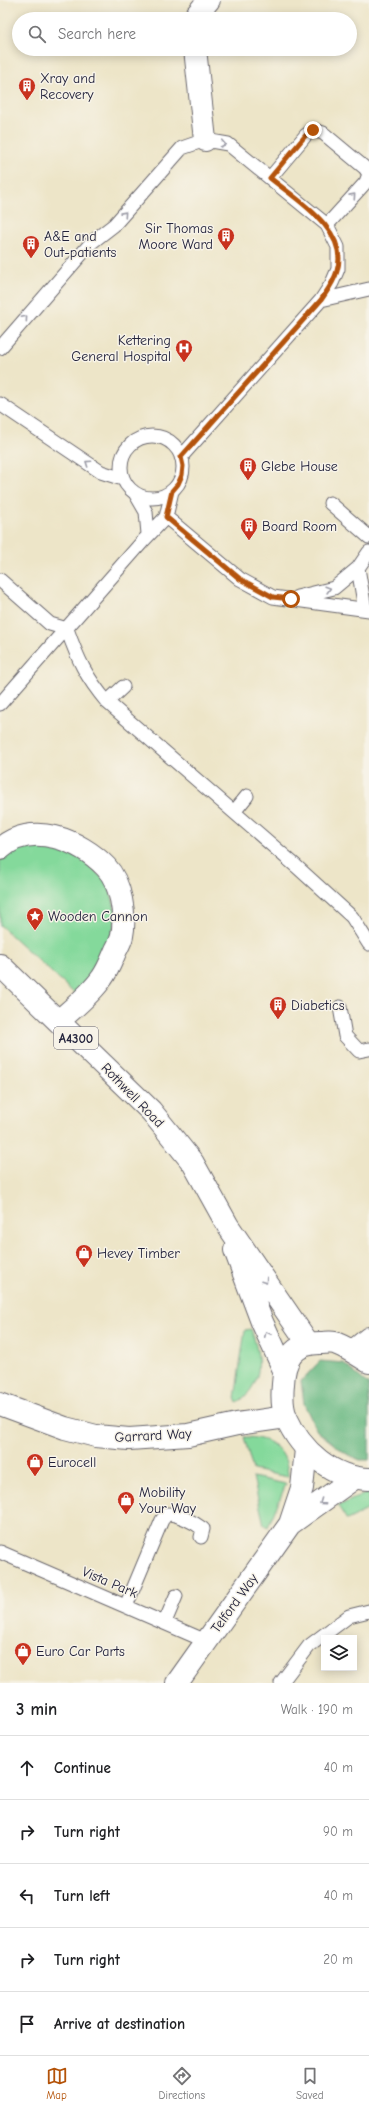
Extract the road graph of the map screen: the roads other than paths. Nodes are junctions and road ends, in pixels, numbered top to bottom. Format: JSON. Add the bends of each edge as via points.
{"nodes":[{"id":1,"x":209,"y":0,"type":"edge"},
{"id":2,"x":199,"y":12,"type":"edge"},
{"id":3,"x":196,"y":56,"type":"edge"},
{"id":4,"x":204,"y":140,"type":"junction"},
{"id":5,"x":270,"y":178,"type":"junction"},
{"id":6,"x":327,"y":225,"type":"junction"},
{"id":7,"x":369,"y":289,"type":"edge"},
{"id":8,"x":321,"y":300,"type":"junction"},
{"id":9,"x":0,"y":348,"type":"edge"},
{"id":10,"x":0,"y":404,"type":"edge"},
{"id":11,"x":181,"y":457,"type":"junction"},
{"id":12,"x":123,"y":479,"type":"junction"},
{"id":13,"x":172,"y":491,"type":"junction"},
{"id":14,"x":135,"y":493,"type":"junction"},
{"id":15,"x":330,"y":503,"type":"dead end"},
{"id":16,"x":166,"y":517,"type":"junction"},
{"id":17,"x":148,"y":534,"type":"junction"},
{"id":18,"x":369,"y":537,"type":"edge"},
{"id":19,"x":369,"y":552,"type":"edge"},
{"id":20,"x":358,"y":568,"type":"junction"},
{"id":21,"x":0,"y":580,"type":"edge"},
{"id":22,"x":291,"y":599,"type":"junction"},
{"id":23,"x":367,"y":609,"type":"edge"},
{"id":24,"x":67,"y":629,"type":"junction"},
{"id":25,"x":123,"y":687,"type":"dead end"},
{"id":26,"x":107,"y":702,"type":"junction"},
{"id":27,"x":0,"y":704,"type":"edge"},
{"id":28,"x":248,"y":796,"type":"dead end"},
{"id":29,"x":234,"y":812,"type":"junction"},
{"id":30,"x":0,"y":849,"type":"edge"},
{"id":31,"x":369,"y":944,"type":"edge"},
{"id":32,"x":0,"y":965,"type":"edge"},
{"id":33,"x":340,"y":1006,"type":"dead end"},
{"id":34,"x":59,"y":1021,"type":"junction"},
{"id":35,"x":369,"y":1049,"type":"edge"},
{"id":36,"x":228,"y":1226,"type":"junction"},
{"id":37,"x":308,"y":1343,"type":"junction"},
{"id":38,"x":364,"y":1351,"type":"edge"},
{"id":39,"x":284,"y":1370,"type":"junction"},
{"id":40,"x":0,"y":1404,"type":"edge"},
{"id":41,"x":286,"y":1417,"type":"junction"},
{"id":42,"x":306,"y":1449,"type":"junction"},
{"id":43,"x":361,"y":1479,"type":"edge"},
{"id":44,"x":290,"y":1524,"type":"junction"},
{"id":45,"x":201,"y":1537,"type":"dead end"},
{"id":46,"x":0,"y":1552,"type":"edge"},
{"id":47,"x":176,"y":1596,"type":"dead end"},
{"id":48,"x":126,"y":1606,"type":"junction"},
{"id":49,"x":369,"y":1611,"type":"edge"},
{"id":50,"x":165,"y":1622,"type":"junction"},
{"id":51,"x":206,"y":1641,"type":"junction"},
{"id":52,"x":177,"y":1683,"type":"edge"},
{"id":53,"x":281,"y":1683,"type":"edge"}],
"edges":[{"from":1,"to":2,"type":"street"},
{"from":3,"to":4,"type":"street"},
{"from":4,"to":5,"type":"lane","one_way":true,"via":[[228,144]]},
{"from":9,"to":4,"type":"lane","one_way":true,"via":[[92,242],[114,225],[182,148]]},
{"from":5,"to":6,"type":"lane"},
{"from":6,"to":5,"type":"lane","one_way":true,"via":[[366,182],[368,174],[365,168],[323,133],[313,130],[306,135]]},
{"from":6,"to":8,"type":"lane","via":[[338,247],[338,269]]},
{"from":7,"to":8,"type":"lane"},
{"from":8,"to":11,"type":"lane"},
{"from":12,"to":10,"type":"lane","one_way":true,"via":[[101,472]]},
{"from":11,"to":12,"type":"lane","via":[[173,444],[159,436],[139,439],[130,444],[124,452],[121,461]]},
{"from":11,"to":13,"type":"lane","via":[[182,475]]},
{"from":12,"to":14,"type":"lane"},
{"from":13,"to":14,"type":"lane","via":[[154,498]]},
{"from":13,"to":16,"type":"lane"},
{"from":14,"to":17,"type":"lane","via":[[146,512]]},
{"from":15,"to":18,"type":"lane"},
{"from":16,"to":17,"type":"lane"},
{"from":16,"to":22,"type":"lane","via":[[240,579],[273,597]]},
{"from":17,"to":24,"type":"lane"},
{"from":19,"to":20,"type":"lane"},
{"from":22,"to":20,"type":"lane","one_way":true,"via":[[334,588]]},
{"from":20,"to":23,"type":"lane"},
{"from":21,"to":24,"type":"lane","via":[[50,624]]},
{"from":22,"to":23,"type":"lane"},
{"from":24,"to":26,"type":"lane","via":[[90,682]]},
{"from":24,"to":27,"type":"lane"},
{"from":25,"to":26,"type":"lane"},
{"from":26,"to":29,"type":"lane"},
{"from":28,"to":29,"type":"lane"},
{"from":29,"to":31,"type":"lane","via":[[352,917]]},
{"from":30,"to":34,"type":"street","via":[[9,841],[36,834],[59,838],[85,849],[107,868],[119,891],[122,937],[102,978]]},
{"from":32,"to":34,"type":"street","name":"Rothwell Road","number":"A4300"},
{"from":33,"to":35,"type":"lane","via":[[346,1036],[359,1051]]},
{"from":34,"to":36,"type":"street","name":"Rothwell Road","number":"A4300","via":[[151,1111],[193,1164]]},
{"from":36,"to":37,"type":"street","name":"Rothwell Road","number":"A4300","one_way":true},
{"from":39,"to":36,"type":"street","name":"Rothwell Road","number":"A4300","one_way":true,"via":[[244,1279]]},
{"from":37,"to":38,"type":"street","via":[[333,1342]]},
{"from":37,"to":39,"type":"street","number":"A4300","via":[[294,1350]]},
{"from":39,"to":41,"type":"street","number":"A4300","via":[[282,1396]]},
{"from":40,"to":41,"type":"street","name":"Garrard Way","via":[[65,1428],[96,1436],[129,1439],[188,1435]]},
{"from":41,"to":42,"type":"street","number":"A4300"},
{"from":42,"to":43,"type":"street","number":"A4300","via":[[326,1466]]},
{"from":42,"to":44,"type":"street","name":"Telford Way","via":[[302,1488]]},
{"from":43,"to":44,"type":"street","name":"Telford Way","one_way":true},
{"from":44,"to":51,"type":"street","name":"Telford Way"},
{"from":45,"to":48,"type":"lane","via":[[202,1529],[198,1525],[173,1514],[167,1514],[162,1520]]},
{"from":46,"to":48,"type":"lane","name":"Vista Park"},
{"from":47,"to":50,"type":"lane"},
{"from":48,"to":50,"type":"lane","name":"Vista Park"},
{"from":49,"to":53,"type":"lane","via":[[349,1616],[309,1646]]},
{"from":50,"to":51,"type":"lane","name":"Vista Park"},
{"from":51,"to":52,"type":"street","name":"Telford Way"}]}
